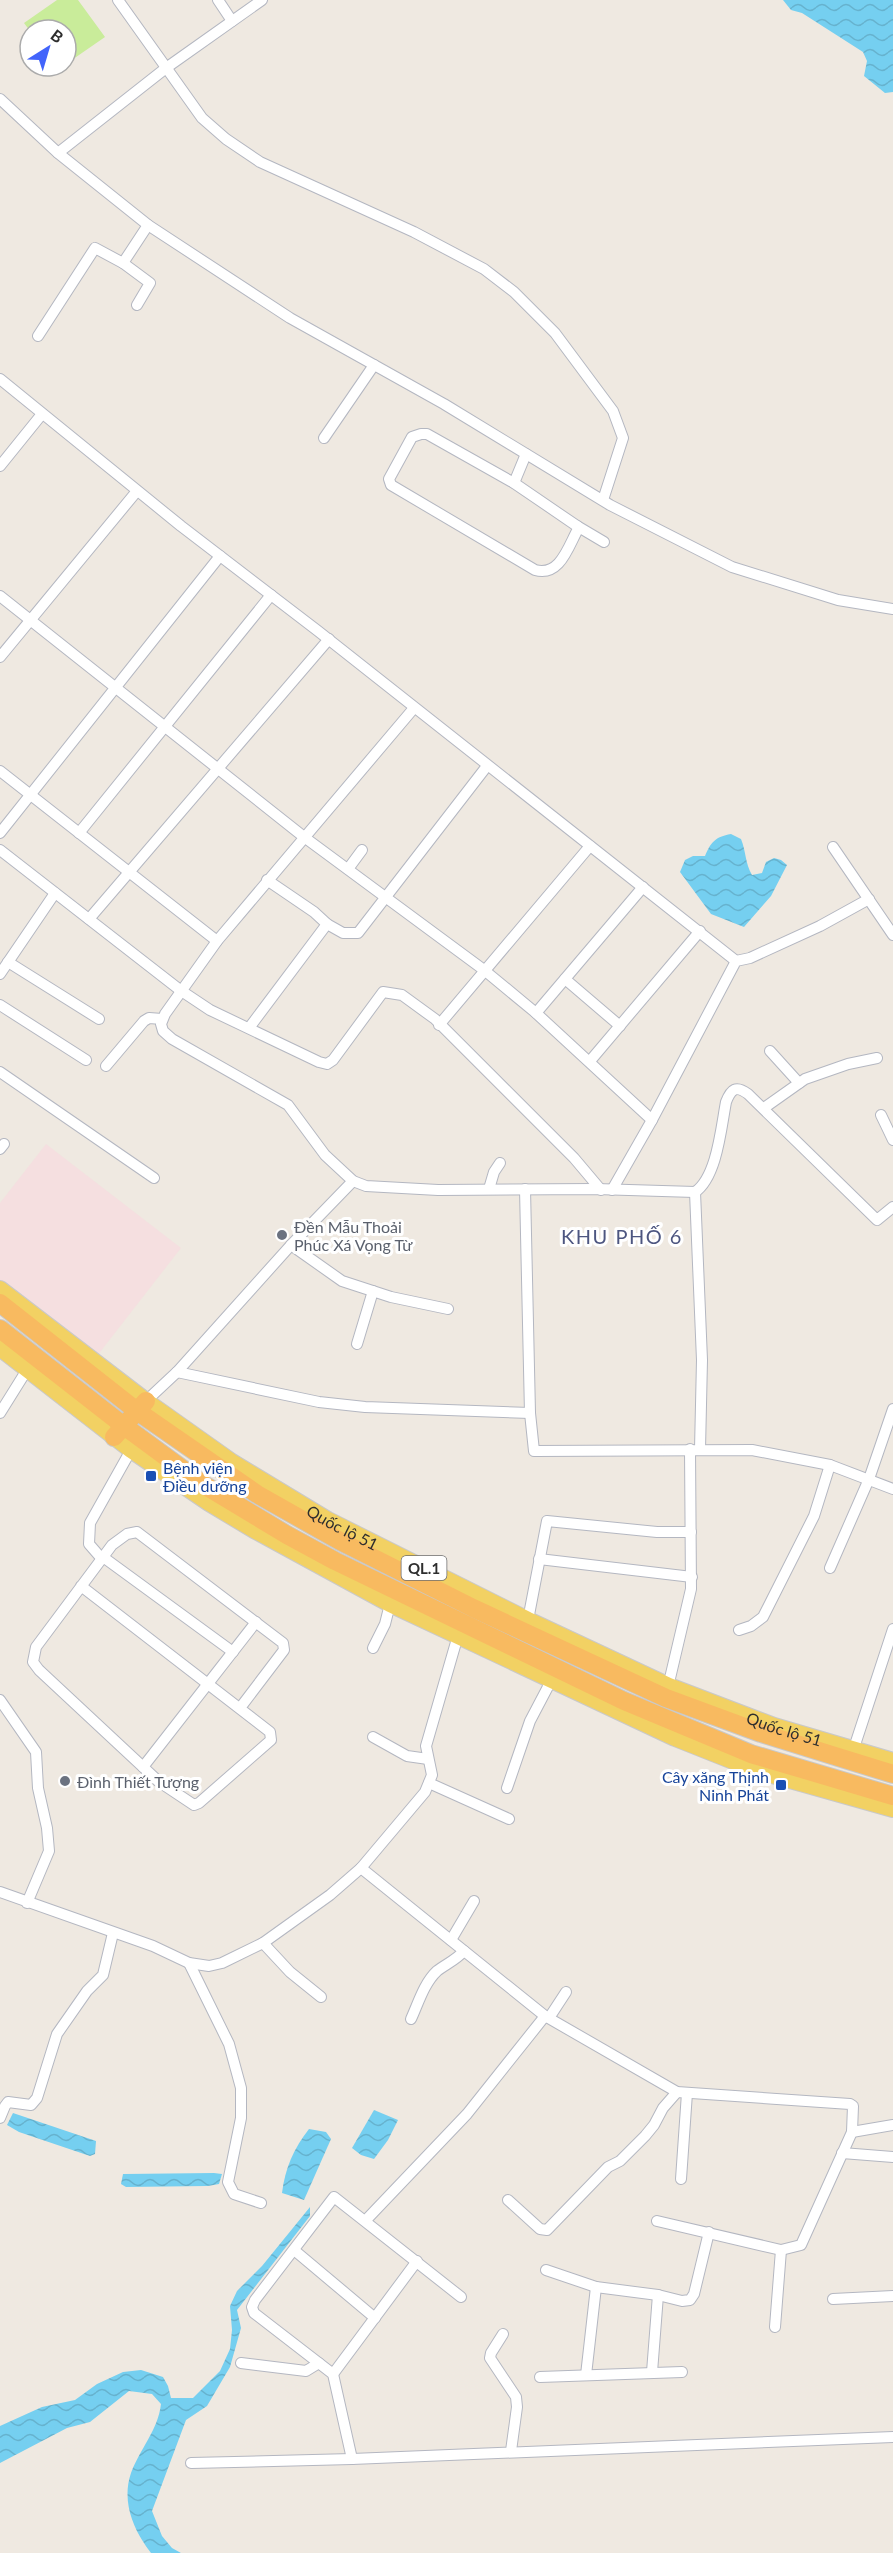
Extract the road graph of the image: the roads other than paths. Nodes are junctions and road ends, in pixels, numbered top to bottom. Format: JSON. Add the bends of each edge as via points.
{"nodes":[{"id":1,"x":118,"y":0,"type":"edge"},
{"id":2,"x":218,"y":0,"type":"edge"},
{"id":3,"x":262,"y":0,"type":"edge"},
{"id":4,"x":232,"y":21,"type":"junction"},
{"id":5,"x":166,"y":68,"type":"junction"},
{"id":6,"x":0,"y":99,"type":"edge"},
{"id":7,"x":58,"y":153,"type":"junction"},
{"id":8,"x":148,"y":225,"type":"junction"},
{"id":9,"x":123,"y":263,"type":"junction"},
{"id":10,"x":137,"y":305,"type":"dead end"},
{"id":11,"x":38,"y":336,"type":"dead end"},
{"id":12,"x":374,"y":365,"type":"junction"},
{"id":13,"x":0,"y":379,"type":"edge"},
{"id":14,"x":42,"y":414,"type":"junction"},
{"id":15,"x":324,"y":438,"type":"dead end"},
{"id":16,"x":526,"y":454,"type":"junction"},
{"id":17,"x":0,"y":466,"type":"edge"},
{"id":18,"x":514,"y":483,"type":"junction"},
{"id":19,"x":137,"y":491,"type":"junction"},
{"id":20,"x":603,"y":500,"type":"junction"},
{"id":21,"x":577,"y":526,"type":"junction"},
{"id":22,"x":604,"y":542,"type":"dead end"},
{"id":23,"x":220,"y":556,"type":"junction"},
{"id":24,"x":271,"y":595,"type":"junction"},
{"id":25,"x":0,"y":596,"type":"edge"},
{"id":26,"x":893,"y":609,"type":"edge"},
{"id":27,"x":31,"y":620,"type":"junction"},
{"id":28,"x":329,"y":639,"type":"junction"},
{"id":29,"x":0,"y":657,"type":"edge"},
{"id":30,"x":115,"y":687,"type":"junction"},
{"id":31,"x":414,"y":708,"type":"junction"},
{"id":32,"x":165,"y":727,"type":"junction"},
{"id":33,"x":487,"y":766,"type":"junction"},
{"id":34,"x":218,"y":769,"type":"junction"},
{"id":35,"x":0,"y":771,"type":"edge"},
{"id":36,"x":30,"y":795,"type":"junction"},
{"id":37,"x":0,"y":833,"type":"edge"},
{"id":38,"x":79,"y":833,"type":"junction"},
{"id":39,"x":303,"y":837,"type":"junction"},
{"id":40,"x":590,"y":846,"type":"junction"},
{"id":41,"x":833,"y":847,"type":"dead end"},
{"id":42,"x":0,"y":850,"type":"edge"},
{"id":43,"x":362,"y":850,"type":"dead end"},
{"id":44,"x":348,"y":869,"type":"junction"},
{"id":45,"x":129,"y":873,"type":"junction"},
{"id":46,"x":267,"y":880,"type":"junction"},
{"id":47,"x":643,"y":886,"type":"junction"},
{"id":48,"x":55,"y":893,"type":"junction"},
{"id":49,"x":384,"y":896,"type":"junction"},
{"id":50,"x":869,"y":899,"type":"junction"},
{"id":51,"x":89,"y":920,"type":"junction"},
{"id":52,"x":327,"y":924,"type":"junction"},
{"id":53,"x":700,"y":931,"type":"junction"},
{"id":54,"x":893,"y":935,"type":"edge"},
{"id":55,"x":217,"y":941,"type":"junction"},
{"id":56,"x":736,"y":961,"type":"junction"},
{"id":57,"x":8,"y":962,"type":"junction"},
{"id":58,"x":484,"y":970,"type":"junction"},
{"id":59,"x":0,"y":974,"type":"edge"},
{"id":60,"x":565,"y":979,"type":"junction"},
{"id":61,"x":180,"y":990,"type":"junction"},
{"id":62,"x":0,"y":1005,"type":"edge"},
{"id":63,"x":536,"y":1013,"type":"junction"},
{"id":64,"x":99,"y":1019,"type":"dead end"},
{"id":65,"x":162,"y":1019,"type":"junction"},
{"id":66,"x":440,"y":1025,"type":"junction"},
{"id":67,"x":620,"y":1026,"type":"junction"},
{"id":68,"x":249,"y":1028,"type":"junction"},
{"id":69,"x":770,"y":1051,"type":"dead end"},
{"id":70,"x":878,"y":1058,"type":"dead end"},
{"id":71,"x":86,"y":1060,"type":"dead end"},
{"id":72,"x":590,"y":1061,"type":"junction"},
{"id":73,"x":106,"y":1066,"type":"dead end"},
{"id":74,"x":0,"y":1072,"type":"edge"},
{"id":75,"x":799,"y":1083,"type":"junction"},
{"id":76,"x":764,"y":1108,"type":"junction"},
{"id":77,"x":880,"y":1115,"type":"dead end"},
{"id":78,"x":652,"y":1120,"type":"junction"},
{"id":79,"x":893,"y":1140,"type":"edge"},
{"id":80,"x":500,"y":1163,"type":"dead end"},
{"id":81,"x":154,"y":1178,"type":"dead end"},
{"id":82,"x":353,"y":1182,"type":"junction"},
{"id":83,"x":489,"y":1189,"type":"junction"},
{"id":84,"x":525,"y":1189,"type":"junction"},
{"id":85,"x":607,"y":1190,"type":"junction"},
{"id":86,"x":695,"y":1192,"type":"junction"},
{"id":87,"x":893,"y":1207,"type":"edge"},
{"id":88,"x":291,"y":1245,"type":"junction"},
{"id":89,"x":0,"y":1289,"type":"edge"},
{"id":90,"x":374,"y":1291,"type":"junction"},
{"id":91,"x":0,"y":1303,"type":"edge"},
{"id":92,"x":448,"y":1309,"type":"dead end"},
{"id":93,"x":0,"y":1329,"type":"edge"},
{"id":94,"x":357,"y":1344,"type":"dead end"},
{"id":95,"x":0,"y":1347,"type":"edge"},
{"id":96,"x":32,"y":1363,"type":"junction"},
{"id":97,"x":177,"y":1372,"type":"junction"},
{"id":98,"x":142,"y":1406,"type":"junction"},
{"id":99,"x":893,"y":1409,"type":"edge"},
{"id":100,"x":0,"y":1413,"type":"edge"},
{"id":101,"x":530,"y":1413,"type":"junction"},
{"id":102,"x":118,"y":1431,"type":"junction"},
{"id":103,"x":889,"y":1435,"type":"edge"},
{"id":104,"x":695,"y":1449,"type":"junction"},
{"id":105,"x":130,"y":1450,"type":"junction"},
{"id":106,"x":830,"y":1465,"type":"junction"},
{"id":107,"x":869,"y":1479,"type":"junction"},
{"id":108,"x":893,"y":1489,"type":"edge"},
{"id":109,"x":691,"y":1532,"type":"junction"},
{"id":110,"x":102,"y":1558,"type":"junction"},
{"id":111,"x":539,"y":1559,"type":"junction"},
{"id":112,"x":830,"y":1568,"type":"dead end"},
{"id":113,"x":692,"y":1577,"type":"junction"},
{"id":114,"x":81,"y":1586,"type":"junction"},
{"id":115,"x":390,"y":1604,"type":"junction"},
{"id":116,"x":468,"y":1616,"type":"junction"},
{"id":117,"x":528,"y":1620,"type":"junction"},
{"id":118,"x":256,"y":1622,"type":"junction"},
{"id":119,"x":893,"y":1629,"type":"edge"},
{"id":120,"x":739,"y":1630,"type":"dead end"},
{"id":121,"x":373,"y":1648,"type":"dead end"},
{"id":122,"x":232,"y":1652,"type":"junction"},
{"id":123,"x":551,"y":1681,"type":"junction"},
{"id":124,"x":208,"y":1684,"type":"junction"},
{"id":125,"x":591,"y":1692,"type":"junction"},
{"id":126,"x":667,"y":1692,"type":"junction"},
{"id":127,"x":0,"y":1700,"type":"edge"},
{"id":128,"x":240,"y":1708,"type":"junction"},
{"id":129,"x":373,"y":1737,"type":"dead end"},
{"id":130,"x":851,"y":1755,"type":"junction"},
{"id":131,"x":428,"y":1759,"type":"junction"},
{"id":132,"x":893,"y":1761,"type":"edge"},
{"id":133,"x":143,"y":1767,"type":"junction"},
{"id":134,"x":893,"y":1774,"type":"edge"},
{"id":135,"x":429,"y":1783,"type":"junction"},
{"id":136,"x":507,"y":1788,"type":"dead end"},
{"id":137,"x":893,"y":1796,"type":"edge"},
{"id":138,"x":893,"y":1809,"type":"edge"},
{"id":139,"x":509,"y":1819,"type":"dead end"},
{"id":140,"x":361,"y":1868,"type":"junction"},
{"id":141,"x":0,"y":1892,"type":"edge"},
{"id":142,"x":474,"y":1901,"type":"dead end"},
{"id":143,"x":27,"y":1903,"type":"junction"},
{"id":144,"x":113,"y":1933,"type":"junction"},
{"id":145,"x":452,"y":1940,"type":"junction"},
{"id":146,"x":263,"y":1943,"type":"junction"},
{"id":147,"x":464,"y":1951,"type":"junction"},
{"id":148,"x":189,"y":1963,"type":"junction"},
{"id":149,"x":566,"y":1992,"type":"dead end"},
{"id":150,"x":321,"y":1997,"type":"dead end"},
{"id":151,"x":547,"y":2017,"type":"junction"},
{"id":152,"x":411,"y":2019,"type":"dead end"},
{"id":153,"x":682,"y":2092,"type":"junction"},
{"id":154,"x":0,"y":2118,"type":"edge"},
{"id":155,"x":893,"y":2125,"type":"edge"},
{"id":156,"x":852,"y":2132,"type":"junction"},
{"id":157,"x":842,"y":2153,"type":"junction"},
{"id":158,"x":893,"y":2157,"type":"edge"},
{"id":159,"x":681,"y":2179,"type":"dead end"},
{"id":160,"x":508,"y":2200,"type":"dead end"},
{"id":161,"x":261,"y":2203,"type":"dead end"},
{"id":162,"x":366,"y":2220,"type":"junction"},
{"id":163,"x":657,"y":2221,"type":"dead end"},
{"id":164,"x":709,"y":2232,"type":"junction"},
{"id":165,"x":294,"y":2250,"type":"junction"},
{"id":166,"x":781,"y":2250,"type":"junction"},
{"id":167,"x":417,"y":2261,"type":"junction"},
{"id":168,"x":546,"y":2270,"type":"dead end"},
{"id":169,"x":596,"y":2287,"type":"junction"},
{"id":170,"x":658,"y":2295,"type":"junction"},
{"id":171,"x":893,"y":2296,"type":"edge"},
{"id":172,"x":461,"y":2297,"type":"dead end"},
{"id":173,"x":832,"y":2299,"type":"dead end"},
{"id":174,"x":375,"y":2318,"type":"junction"},
{"id":175,"x":775,"y":2327,"type":"dead end"},
{"id":176,"x":503,"y":2334,"type":"dead end"},
{"id":177,"x":242,"y":2363,"type":"dead end"},
{"id":178,"x":319,"y":2363,"type":"junction"},
{"id":179,"x":651,"y":2372,"type":"junction"},
{"id":180,"x":682,"y":2372,"type":"dead end"},
{"id":181,"x":333,"y":2374,"type":"junction"},
{"id":182,"x":586,"y":2375,"type":"junction"},
{"id":183,"x":540,"y":2377,"type":"dead end"},
{"id":184,"x":893,"y":2437,"type":"edge"},
{"id":185,"x":511,"y":2451,"type":"junction"},
{"id":186,"x":352,"y":2459,"type":"junction"},
{"id":187,"x":191,"y":2463,"type":"dead end"}],
"edges":[{"from":1,"to":5,"type":"street"},
{"from":2,"to":4,"type":"street"},
{"from":3,"to":4,"type":"street"},
{"from":4,"to":5,"type":"street"},
{"from":5,"to":7,"type":"street"},
{"from":5,"to":20,"type":"street","via":[[202,118],[260,162],[444,247],[484,268],[514,291],[555,333],[613,411],[623,438]]},
{"from":6,"to":7,"type":"street"},
{"from":7,"to":8,"type":"street"},
{"from":8,"to":9,"type":"street"},
{"from":8,"to":12,"type":"street","via":[[290,318]]},
{"from":9,"to":10,"type":"street","via":[[150,283]]},
{"from":9,"to":11,"type":"street","via":[[95,248]]},
{"from":12,"to":15,"type":"street"},
{"from":12,"to":16,"type":"street"},
{"from":13,"to":14,"type":"street"},
{"from":14,"to":17,"type":"street"},
{"from":14,"to":19,"type":"street"},
{"from":16,"to":18,"type":"street"},
{"from":16,"to":20,"type":"street"},
{"from":18,"to":21,"type":"street"},
{"from":18,"to":21,"type":"street","via":[[427,434],[412,437],[389,479],[391,485],[541,572],[556,568]]},
{"from":19,"to":23,"type":"street"},
{"from":19,"to":27,"type":"street"},
{"from":20,"to":26,"type":"street","via":[[732,567],[838,600]]},
{"from":21,"to":22,"type":"street"},
{"from":23,"to":24,"type":"street"},
{"from":23,"to":30,"type":"street"},
{"from":24,"to":28,"type":"street"},
{"from":24,"to":32,"type":"street"},
{"from":25,"to":27,"type":"street"},
{"from":27,"to":29,"type":"street"},
{"from":27,"to":30,"type":"street"},
{"from":28,"to":31,"type":"street"},
{"from":28,"to":34,"type":"street"},
{"from":30,"to":32,"type":"street"},
{"from":30,"to":36,"type":"street"},
{"from":31,"to":33,"type":"street"},
{"from":31,"to":39,"type":"street"},
{"from":32,"to":34,"type":"street"},
{"from":32,"to":38,"type":"street"},
{"from":33,"to":40,"type":"street"},
{"from":33,"to":49,"type":"street"},
{"from":34,"to":39,"type":"street"},
{"from":34,"to":45,"type":"street"},
{"from":35,"to":36,"type":"street"},
{"from":36,"to":37,"type":"street"},
{"from":36,"to":38,"type":"street"},
{"from":38,"to":45,"type":"street"},
{"from":39,"to":44,"type":"street"},
{"from":39,"to":46,"type":"street"},
{"from":40,"to":47,"type":"street"},
{"from":40,"to":58,"type":"street"},
{"from":41,"to":50,"type":"street"},
{"from":42,"to":48,"type":"street"},
{"from":43,"to":44,"type":"street"},
{"from":44,"to":49,"type":"street"},
{"from":45,"to":51,"type":"street"},
{"from":45,"to":55,"type":"street"},
{"from":46,"to":52,"type":"street"},
{"from":46,"to":55,"type":"street"},
{"from":47,"to":53,"type":"street"},
{"from":47,"to":60,"type":"street"},
{"from":48,"to":51,"type":"street"},
{"from":48,"to":57,"type":"street"},
{"from":49,"to":52,"type":"street","via":[[357,933],[343,933]]},
{"from":49,"to":58,"type":"street"},
{"from":50,"to":54,"type":"street"},
{"from":50,"to":56,"type":"street","via":[[819,926]]},
{"from":51,"to":61,"type":"street"},
{"from":52,"to":68,"type":"street"},
{"from":53,"to":56,"type":"street"},
{"from":53,"to":67,"type":"street"},
{"from":55,"to":61,"type":"street"},
{"from":56,"to":78,"type":"street"},
{"from":57,"to":59,"type":"street"},
{"from":57,"to":64,"type":"street"},
{"from":58,"to":63,"type":"street"},
{"from":58,"to":66,"type":"street"},
{"from":60,"to":63,"type":"street"},
{"from":60,"to":67,"type":"street"},
{"from":61,"to":65,"type":"street"},
{"from":61,"to":68,"type":"street","via":[[210,1010]]},
{"from":62,"to":71,"type":"street"},
{"from":63,"to":72,"type":"street"},
{"from":65,"to":73,"type":"street","via":[[144,1021]]},
{"from":65,"to":82,"type":"street","via":[[163,1031],[172,1039],[288,1105],[325,1155]]},
{"from":66,"to":68,"type":"street","via":[[402,995],[382,992],[342,1050],[327,1064]]},
{"from":66,"to":85,"type":"street"},
{"from":67,"to":72,"type":"street"},
{"from":69,"to":75,"type":"street"},
{"from":70,"to":75,"type":"street","via":[[848,1064]]},
{"from":72,"to":78,"type":"street"},
{"from":74,"to":81,"type":"street"},
{"from":75,"to":76,"type":"street"},
{"from":76,"to":86,"type":"street","via":[[741,1089],[730,1092],[711,1169],[704,1186]]},
{"from":76,"to":87,"type":"street","via":[[877,1220]]},
{"from":77,"to":79,"type":"street"},
{"from":78,"to":85,"type":"street"},
{"from":80,"to":83,"type":"street"},
{"from":82,"to":83,"type":"street","via":[[371,1187]]},
{"from":82,"to":88,"type":"street"},
{"from":83,"to":84,"type":"street"},
{"from":84,"to":85,"type":"street"},
{"from":84,"to":101,"type":"street"},
{"from":85,"to":86,"type":"street"},
{"from":86,"to":104,"type":"street","via":[[703,1374]]},
{"from":88,"to":90,"type":"street","via":[[333,1277]]},
{"from":88,"to":97,"type":"street"},
{"from":89,"to":98,"type":"main road","name":"Quốc lộ 51","number":"QL.1"},
{"from":90,"to":92,"type":"street"},
{"from":90,"to":94,"type":"street"},
{"from":91,"to":98,"type":"highway","name":"Quốc lộ 51","number":"QL.1"},
{"from":93,"to":96,"type":"highway","name":"Quốc lộ 51","number":"QL.1"},
{"from":95,"to":96,"type":"main road","name":"Quốc lộ 51","number":"QL.1"},
{"from":96,"to":100,"type":"street"},
{"from":96,"to":102,"type":"highway","name":"Quốc lộ 51","number":"QL.1"},
{"from":97,"to":98,"type":"street"},
{"from":97,"to":101,"type":"street","via":[[319,1402]]},
{"from":98,"to":102,"type":"highway"},
{"from":98,"to":116,"type":"highway","name":"Quốc lộ 51","number":"QL.1","via":[[221,1470]]},
{"from":99,"to":103,"type":"street"},
{"from":101,"to":104,"type":"street","via":[[532,1449],[536,1453]]},
{"from":102,"to":105,"type":"main road","name":"Quốc lộ 51","number":"QL.1"},
{"from":102,"to":116,"type":"highway","name":"Quốc lộ 51","number":"QL.1","via":[[335,1562]]},
{"from":103,"to":107,"type":"street"},
{"from":104,"to":106,"type":"street","via":[[752,1450]]},
{"from":104,"to":109,"type":"street"},
{"from":105,"to":110,"type":"street","via":[[90,1523],[89,1544]]},
{"from":105,"to":115,"type":"main road","name":"Quốc lộ 51","number":"QL.1","via":[[254,1530]]},
{"from":106,"to":107,"type":"street"},
{"from":106,"to":120,"type":"street","via":[[814,1516],[763,1617]]},
{"from":107,"to":108,"type":"street"},
{"from":107,"to":112,"type":"street"},
{"from":109,"to":111,"type":"street","via":[[547,1521]]},
{"from":109,"to":113,"type":"street"},
{"from":110,"to":114,"type":"street"},
{"from":110,"to":118,"type":"street","via":[[121,1538],[137,1532]]},
{"from":110,"to":122,"type":"street"},
{"from":111,"to":113,"type":"street"},
{"from":111,"to":117,"type":"street"},
{"from":113,"to":126,"type":"street"},
{"from":114,"to":124,"type":"street"},
{"from":114,"to":133,"type":"street","via":[[36,1647],[33,1662]]},
{"from":115,"to":116,"type":"main road","name":"Quốc lộ 51","number":"QL.1"},
{"from":115,"to":121,"type":"street"},
{"from":116,"to":117,"type":"main road","name":"Quốc lộ 51","number":"QL.1"},
{"from":116,"to":123,"type":"main road","name":"Quốc lộ 51","number":"QL.1"},
{"from":116,"to":125,"type":"highway","name":"Quốc lộ 51","number":"QL.1"},
{"from":116,"to":126,"type":"highway","name":"Quốc lộ 51","number":"QL.1"},
{"from":116,"to":131,"type":"street","via":[[426,1746]]},
{"from":117,"to":126,"type":"main road","name":"Quốc lộ 51","number":"QL.1"},
{"from":118,"to":122,"type":"street"},
{"from":118,"to":128,"type":"street","via":[[283,1643],[285,1650]]},
{"from":119,"to":130,"type":"street"},
{"from":122,"to":124,"type":"street"},
{"from":123,"to":125,"type":"main road","name":"Quốc lộ 51","number":"QL.1"},
{"from":123,"to":136,"type":"street","via":[[530,1721]]},
{"from":124,"to":128,"type":"street"},
{"from":124,"to":133,"type":"street"},
{"from":125,"to":137,"type":"highway","name":"Quốc lộ 51","number":"QL.1","via":[[751,1754]]},
{"from":125,"to":138,"type":"main road","name":"Quốc lộ 51","number":"QL.1","via":[[675,1738],[758,1771]]},
{"from":126,"to":130,"type":"highway","name":"Quốc lộ 51","number":"QL.1","via":[[762,1733]]},
{"from":127,"to":143,"type":"street","via":[[36,1752],[49,1843]]},
{"from":128,"to":133,"type":"street","via":[[270,1732],[271,1740],[199,1803],[188,1802]]},
{"from":129,"to":131,"type":"street","via":[[407,1756]]},
{"from":130,"to":132,"type":"main road","name":"Quốc lộ 51","number":"QL.1"},
{"from":130,"to":134,"type":"highway","name":"Quốc lộ 51","number":"QL.1"},
{"from":131,"to":135,"type":"street","via":[[432,1775]]},
{"from":135,"to":139,"type":"street"},
{"from":135,"to":140,"type":"street"},
{"from":140,"to":145,"type":"street"},
{"from":140,"to":146,"type":"street"},
{"from":141,"to":143,"type":"street"},
{"from":142,"to":145,"type":"street"},
{"from":143,"to":144,"type":"street"},
{"from":144,"to":148,"type":"street"},
{"from":144,"to":154,"type":"street","via":[[103,1975],[57,2034],[37,2098],[31,2105],[8,2102]]},
{"from":145,"to":147,"type":"street"},
{"from":146,"to":148,"type":"street","via":[[222,1964]]},
{"from":146,"to":150,"type":"street"},
{"from":147,"to":151,"type":"street"},
{"from":147,"to":152,"type":"street","via":[[436,1972]]},
{"from":148,"to":161,"type":"street","via":[[229,2044],[241,2088],[241,2118],[228,2182],[240,2198]]},
{"from":149,"to":151,"type":"street"},
{"from":151,"to":153,"type":"street"},
{"from":151,"to":162,"type":"street","via":[[467,2114]]},
{"from":153,"to":156,"type":"street","via":[[850,2104],[854,2109]]},
{"from":153,"to":159,"type":"street"},
{"from":153,"to":160,"type":"street","via":[[663,2108],[645,2136],[620,2161],[608,2167],[551,2227],[540,2229]]},
{"from":155,"to":156,"type":"street"},
{"from":156,"to":157,"type":"street"},
{"from":157,"to":158,"type":"street"},
{"from":157,"to":166,"type":"street","via":[[801,2245]]},
{"from":162,"to":165,"type":"street","via":[[334,2197]]},
{"from":162,"to":167,"type":"street"},
{"from":163,"to":164,"type":"street"},
{"from":164,"to":166,"type":"street"},
{"from":164,"to":170,"type":"street","via":[[690,2300]]},
{"from":165,"to":174,"type":"street"},
{"from":165,"to":178,"type":"street","via":[[252,2307]]},
{"from":166,"to":175,"type":"street"},
{"from":167,"to":172,"type":"street"},
{"from":167,"to":174,"type":"street"},
{"from":168,"to":169,"type":"street"},
{"from":169,"to":170,"type":"street"},
{"from":169,"to":182,"type":"street"},
{"from":170,"to":179,"type":"street"},
{"from":171,"to":173,"type":"street"},
{"from":174,"to":181,"type":"street"},
{"from":176,"to":185,"type":"street","via":[[490,2358],[516,2397]]},
{"from":177,"to":178,"type":"street","via":[[306,2371]]},
{"from":178,"to":181,"type":"street"},
{"from":179,"to":180,"type":"street"},
{"from":179,"to":182,"type":"street"},
{"from":181,"to":186,"type":"street"},
{"from":182,"to":183,"type":"street"},
{"from":184,"to":185,"type":"street"},
{"from":185,"to":186,"type":"street"},
{"from":186,"to":187,"type":"street"}]}
